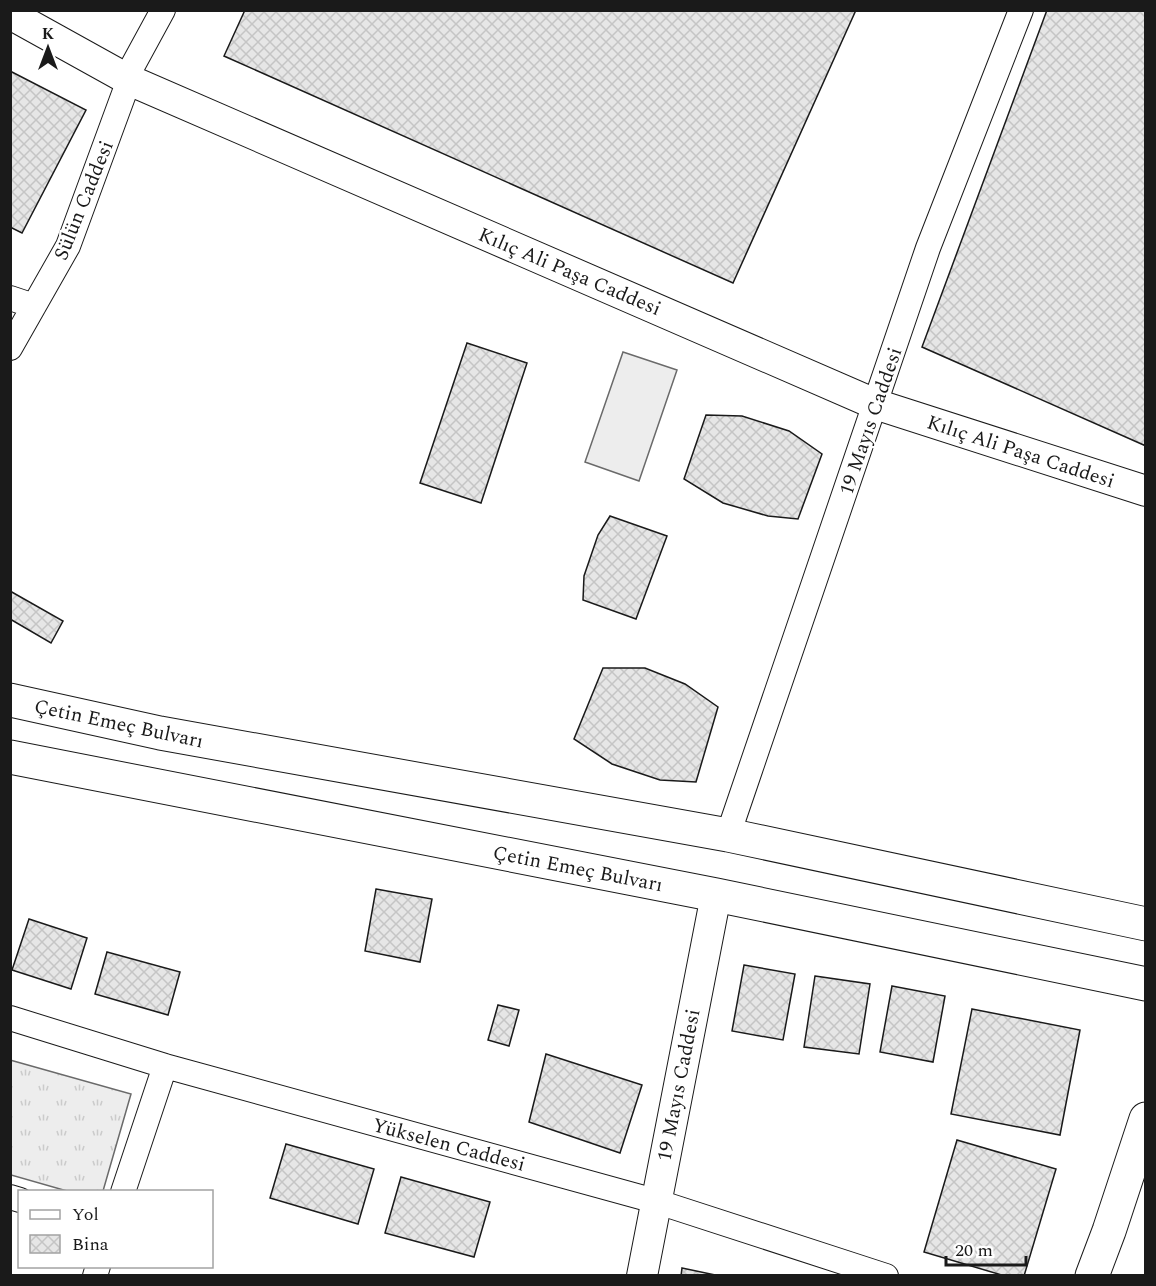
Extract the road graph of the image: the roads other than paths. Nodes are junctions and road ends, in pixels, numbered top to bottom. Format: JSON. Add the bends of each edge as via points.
{"nodes":[{"id":1,"x":163,"y":10,"type":"edge"},
{"id":2,"x":1021,"y":10,"type":"edge"},
{"id":3,"x":10,"y":14,"type":"edge"},
{"id":4,"x":128,"y":79,"type":"junction"},
{"id":5,"x":10,"y":298,"type":"edge"},
{"id":6,"x":34,"y":306,"type":"junction"},
{"id":7,"x":10,"y":348,"type":"edge"},
{"id":8,"x":875,"y":404,"type":"junction"},
{"id":9,"x":1146,"y":491,"type":"edge"},
{"id":10,"x":10,"y":700,"type":"edge"},
{"id":11,"x":10,"y":757,"type":"edge"},
{"id":12,"x":728,"y":835,"type":"junction"},
{"id":13,"x":716,"y":895,"type":"junction"},
{"id":14,"x":1146,"y":924,"type":"edge"},
{"id":15,"x":1146,"y":984,"type":"edge"},
{"id":16,"x":10,"y":1017,"type":"edge"},
{"id":17,"x":165,"y":1066,"type":"junction"},
{"id":18,"x":1146,"y":1119,"type":"edge"},
{"id":19,"x":123,"y":1190,"type":"edge"},
{"id":20,"x":655,"y":1201,"type":"junction"},
{"id":21,"x":642,"y":1275,"type":"edge"},
{"id":22,"x":886,"y":1275,"type":"edge"},
{"id":23,"x":1092,"y":1275,"type":"edge"}],
"edges":[{"from":1,"to":4,"type":"street","name":"Sülün Caddesi"},
{"from":2,"to":8,"type":"street","name":"19 Mayıs Caddesi","via":[[928,249]]},
{"from":3,"to":4,"type":"street","name":"Kılıç Ali Paşa Caddesi"},
{"from":4,"to":6,"type":"street","name":"Sülün Caddesi","via":[[68,246]]},
{"from":4,"to":8,"type":"street","name":"Kılıç Ali Paşa Caddesi"},
{"from":5,"to":6,"type":"street"},
{"from":6,"to":7,"type":"street","name":"Sülün Caddesi"},
{"from":8,"to":9,"type":"street","name":"Kılıç Ali Paşa Caddesi"},
{"from":8,"to":12,"type":"street","name":"19 Mayıs Caddesi"},
{"from":10,"to":12,"type":"main road","name":"Çetin Emeç Bulvarı","via":[[160,733]]},
{"from":11,"to":13,"type":"main road","name":"Çetin Emeç Bulvarı"},
{"from":12,"to":14,"type":"main road","name":"Çetin Emeç Bulvarı"},
{"from":13,"to":15,"type":"main road","name":"Çetin Emeç Bulvarı"},
{"from":13,"to":20,"type":"street","name":"19 Mayıs Caddesi"},
{"from":16,"to":17,"type":"street","name":"Yükselen Caddesi"},
{"from":17,"to":19,"type":"street"},
{"from":17,"to":20,"type":"street","name":"Yükselen Caddesi"},
{"from":18,"to":23,"type":"main road"},
{"from":20,"to":21,"type":"street","name":"19 Mayıs Caddesi"},
{"from":20,"to":22,"type":"street","name":"Yükselen Caddesi"}]}
